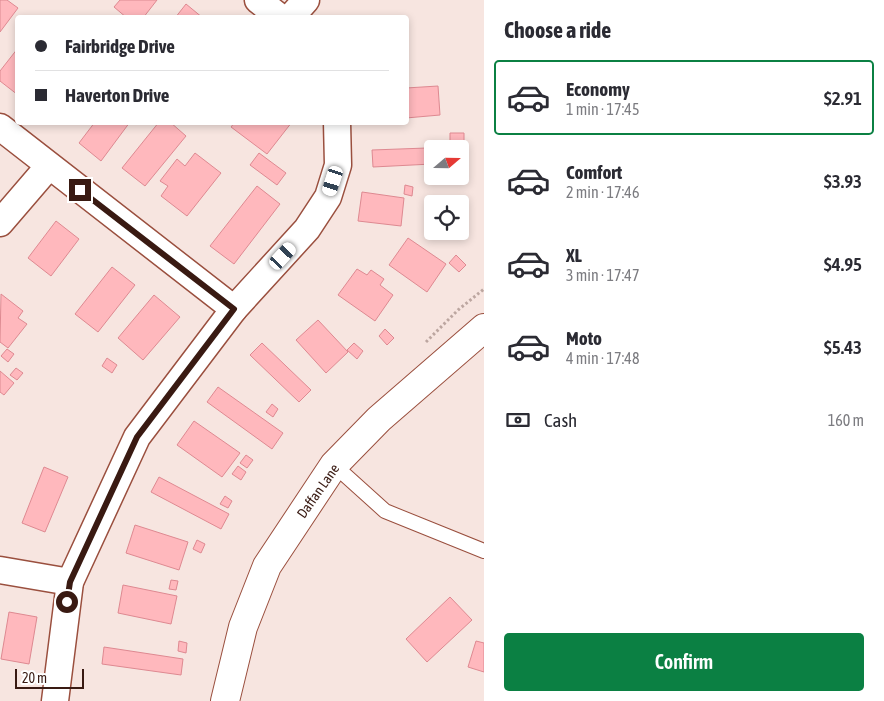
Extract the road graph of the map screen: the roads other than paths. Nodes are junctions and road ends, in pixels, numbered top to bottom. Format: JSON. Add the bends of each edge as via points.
{"nodes":[{"id":1,"x":258,"y":0,"type":"edge"},
{"id":2,"x":306,"y":0,"type":"edge"},
{"id":3,"x":277,"y":15,"type":"edge"},
{"id":4,"x":293,"y":15,"type":"edge"},
{"id":5,"x":337,"y":125,"type":"edge"},
{"id":6,"x":0,"y":126,"type":"edge"},
{"id":7,"x":49,"y":166,"type":"junction"},
{"id":8,"x":0,"y":224,"type":"edge"},
{"id":9,"x":234,"y":309,"type":"junction"},
{"id":10,"x":484,"y":328,"type":"edge"},
{"id":11,"x":334,"y":465,"type":"junction"},
{"id":12,"x":484,"y":551,"type":"edge"},
{"id":13,"x":0,"y":570,"type":"edge"},
{"id":14,"x":70,"y":582,"type":"junction"},
{"id":15,"x":55,"y":701,"type":"edge"},
{"id":16,"x":225,"y":701,"type":"edge"}],
"edges":[{"from":1,"to":3,"type":"street"},
{"from":2,"to":4,"type":"street"},
{"from":5,"to":9,"type":"street","via":[[338,164],[328,197],[307,229]]},
{"from":6,"to":7,"type":"street"},
{"from":7,"to":8,"type":"street"},
{"from":7,"to":9,"type":"street"},
{"from":9,"to":14,"type":"street","via":[[137,437]]},
{"from":10,"to":11,"type":"street","name":"Daffan Lane","via":[[379,419]]},
{"from":11,"to":12,"type":"lane","via":[[385,511]]},
{"from":11,"to":16,"type":"street","name":"Daffan Lane","via":[[267,566],[243,627]]},
{"from":13,"to":14,"type":"street"},
{"from":14,"to":15,"type":"street"}]}
